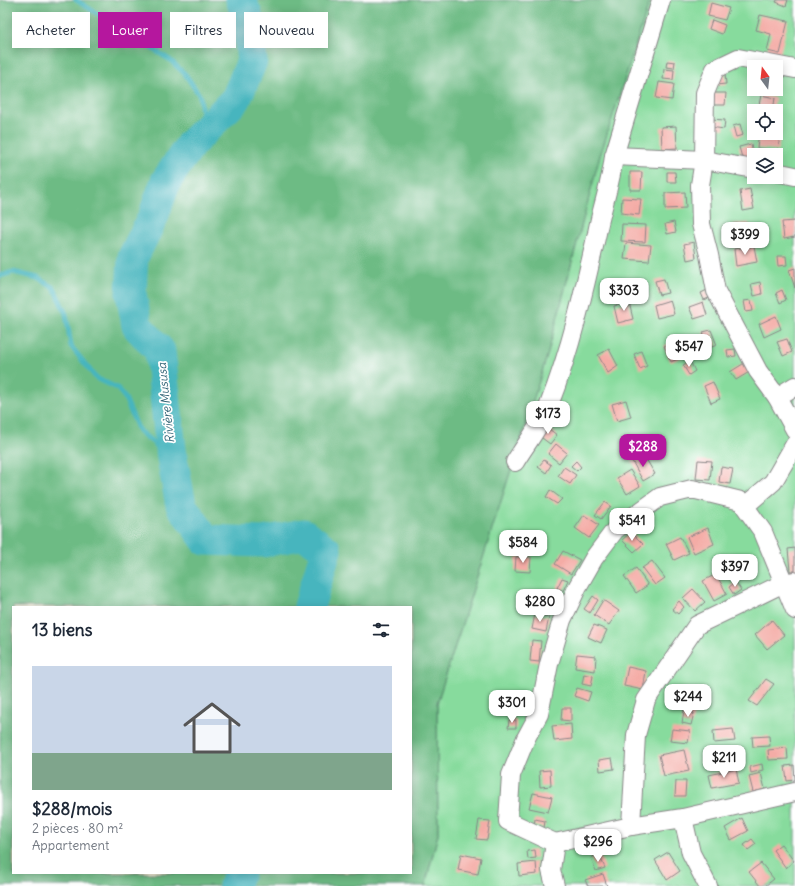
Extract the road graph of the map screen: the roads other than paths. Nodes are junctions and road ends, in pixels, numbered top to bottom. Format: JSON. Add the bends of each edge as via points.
{"nodes":[{"id":1,"x":661,"y":0,"type":"edge"},
{"id":2,"x":795,"y":69,"type":"edge"},
{"id":3,"x":614,"y":156,"type":"junction"},
{"id":4,"x":704,"y":160,"type":"junction"},
{"id":5,"x":747,"y":167,"type":"edge"},
{"id":6,"x":783,"y":173,"type":"edge"},
{"id":7,"x":795,"y":176,"type":"edge"},
{"id":8,"x":795,"y":386,"type":"edge"},
{"id":9,"x":777,"y":397,"type":"junction"},
{"id":10,"x":795,"y":430,"type":"edge"},
{"id":11,"x":795,"y":444,"type":"edge"},
{"id":12,"x":515,"y":462,"type":"dead end"},
{"id":13,"x":745,"y":506,"type":"junction"},
{"id":14,"x":789,"y":582,"type":"edge"},
{"id":15,"x":795,"y":610,"type":"edge"},
{"id":16,"x":795,"y":792,"type":"edge"},
{"id":17,"x":683,"y":818,"type":"junction"},
{"id":18,"x":631,"y":826,"type":"junction"},
{"id":19,"x":555,"y":843,"type":"junction"},
{"id":20,"x":555,"y":886,"type":"edge"},
{"id":21,"x":708,"y":886,"type":"edge"}],
"edges":[{"from":1,"to":3,"type":"street"},
{"from":2,"to":4,"type":"street","via":[[738,58],[715,69],[705,93]]},
{"from":3,"to":4,"type":"street"},
{"from":3,"to":12,"type":"street","via":[[611,180],[571,343],[548,406]]},
{"from":4,"to":5,"type":"street"},
{"from":4,"to":9,"type":"street","via":[[700,185],[701,224],[710,255],[716,291],[758,371]]},
{"from":6,"to":7,"type":"street"},
{"from":8,"to":9,"type":"street"},
{"from":9,"to":10,"type":"street"},
{"from":11,"to":13,"type":"street","via":[[773,482]]},
{"from":13,"to":14,"type":"street","via":[[763,532]]},
{"from":13,"to":19,"type":"street","via":[[741,501],[692,489],[660,497],[614,530],[578,586],[562,620],[549,664],[539,714],[511,775],[508,822]]},
{"from":14,"to":15,"type":"street"},
{"from":14,"to":18,"type":"street","via":[[698,625],[646,700],[636,735]]},
{"from":16,"to":17,"type":"street"},
{"from":17,"to":18,"type":"street"},
{"from":17,"to":21,"type":"street","via":[[691,853]]},
{"from":18,"to":19,"type":"street"},
{"from":19,"to":20,"type":"street","via":[[551,870]]}]}
